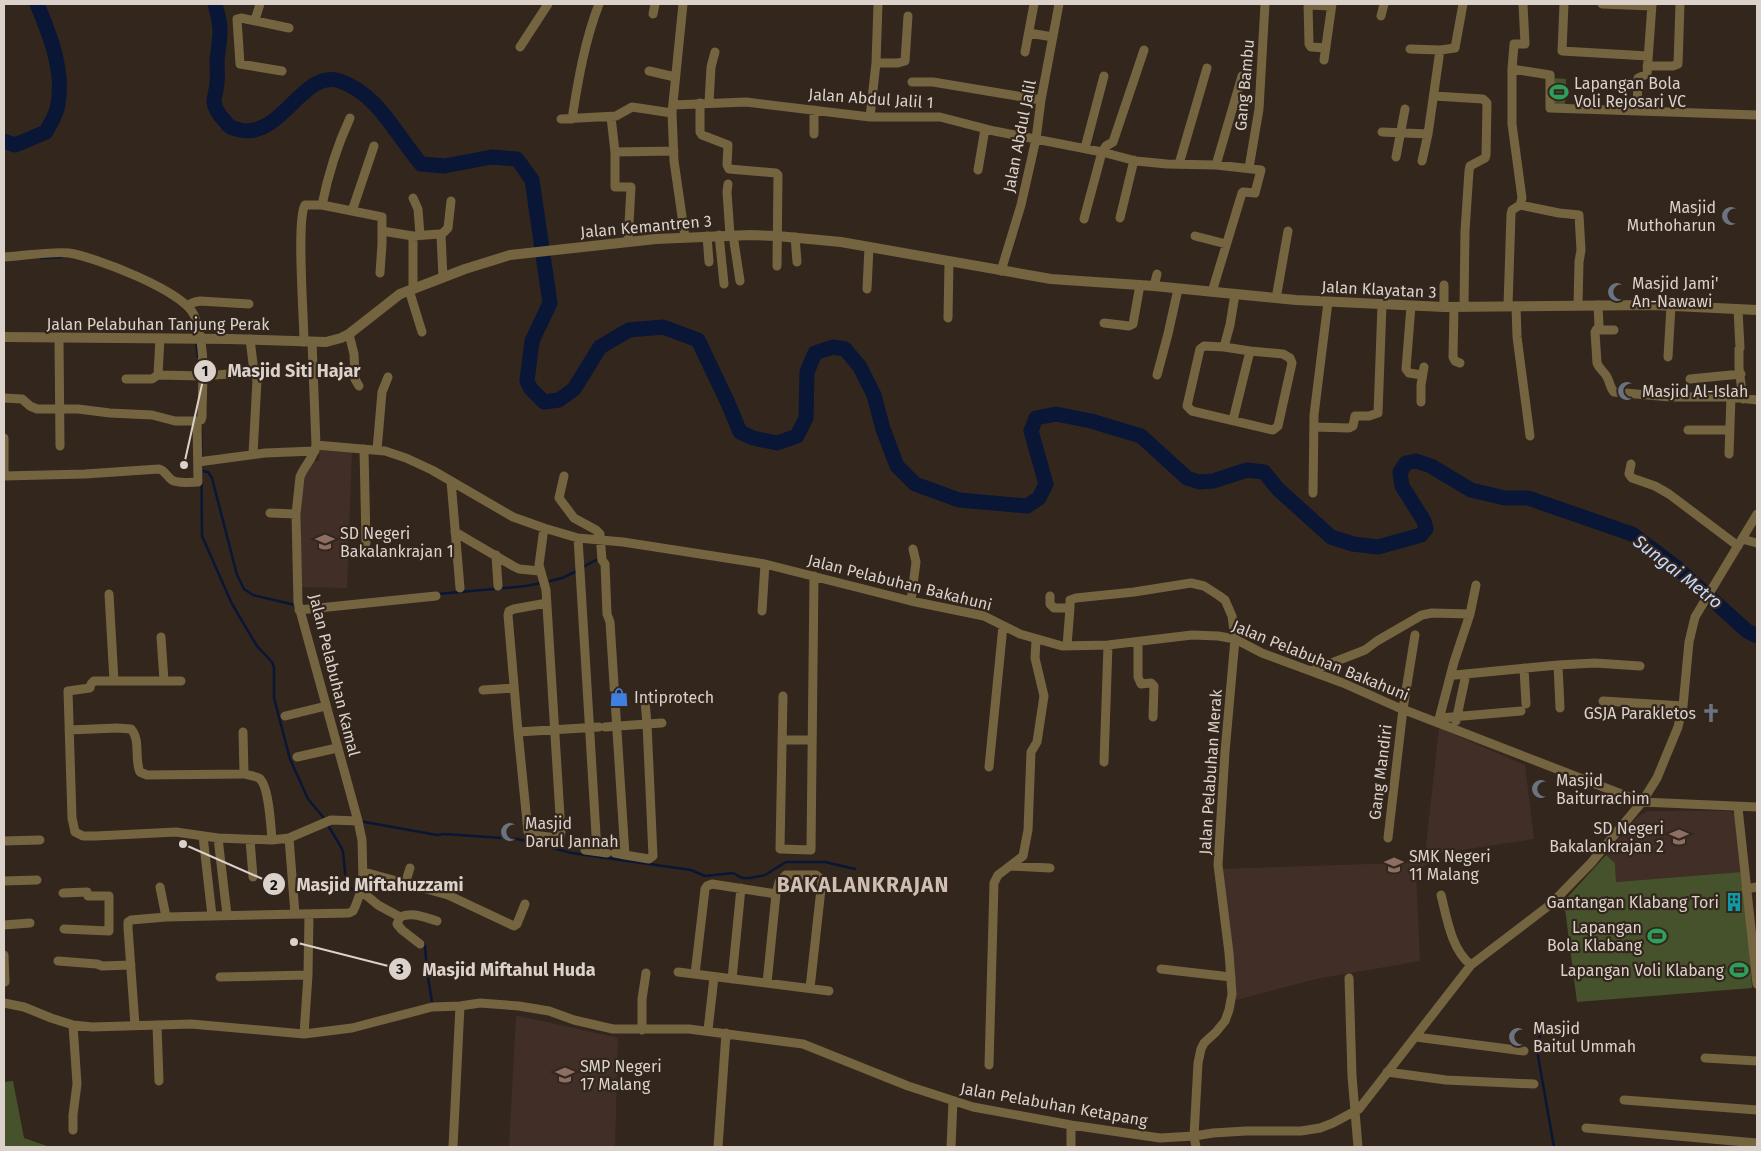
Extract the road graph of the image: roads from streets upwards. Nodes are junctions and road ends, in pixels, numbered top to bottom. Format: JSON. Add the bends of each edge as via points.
{"nodes":[{"id":1,"x":260,"y":4,"type":"edge"},
{"id":2,"x":548,"y":4,"type":"edge"},
{"id":3,"x":599,"y":4,"type":"edge"},
{"id":4,"x":655,"y":4,"type":"edge"},
{"id":5,"x":683,"y":4,"type":"edge"},
{"id":6,"x":878,"y":4,"type":"edge"},
{"id":7,"x":1034,"y":4,"type":"edge"},
{"id":8,"x":1059,"y":4,"type":"edge"},
{"id":9,"x":1265,"y":4,"type":"edge"},
{"id":10,"x":1308,"y":4,"type":"edge"},
{"id":11,"x":1384,"y":4,"type":"edge"},
{"id":12,"x":1460,"y":4,"type":"edge"},
{"id":13,"x":1523,"y":4,"type":"edge"},
{"id":14,"x":1564,"y":4,"type":"edge"},
{"id":15,"x":1602,"y":4,"type":"edge"},
{"id":16,"x":1626,"y":4,"type":"edge"},
{"id":17,"x":1680,"y":4,"type":"edge"},
{"id":18,"x":1332,"y":5,"type":"edge"},
{"id":19,"x":1652,"y":5,"type":"edge"},
{"id":20,"x":653,"y":14,"type":"dead end"},
{"id":21,"x":908,"y":16,"type":"dead end"},
{"id":22,"x":1382,"y":16,"type":"dead end"},
{"id":23,"x":255,"y":20,"type":"junction"},
{"id":24,"x":289,"y":28,"type":"dead end"},
{"id":25,"x":1029,"y":33,"type":"junction"},
{"id":26,"x":1053,"y":37,"type":"junction"},
{"id":27,"x":520,"y":47,"type":"dead end"},
{"id":28,"x":1326,"y":48,"type":"junction"},
{"id":29,"x":1410,"y":49,"type":"dead end"},
{"id":30,"x":1144,"y":50,"type":"dead end"},
{"id":31,"x":1440,"y":50,"type":"junction"},
{"id":32,"x":715,"y":52,"type":"dead end"},
{"id":33,"x":1025,"y":52,"type":"dead end"},
{"id":34,"x":1648,"y":56,"type":"junction"},
{"id":35,"x":1324,"y":60,"type":"dead end"},
{"id":36,"x":876,"y":63,"type":"junction"},
{"id":37,"x":1648,"y":66,"type":"junction"},
{"id":38,"x":1207,"y":68,"type":"dead end"},
{"id":39,"x":1512,"y":69,"type":"junction"},
{"id":40,"x":282,"y":71,"type":"dead end"},
{"id":41,"x":649,"y":71,"type":"dead end"},
{"id":42,"x":1104,"y":76,"type":"dead end"},
{"id":43,"x":1242,"y":76,"type":"dead end"},
{"id":44,"x":675,"y":77,"type":"junction"},
{"id":45,"x":912,"y":82,"type":"dead end"},
{"id":46,"x":1434,"y":96,"type":"junction"},
{"id":47,"x":1041,"y":100,"type":"junction"},
{"id":48,"x":704,"y":103,"type":"junction"},
{"id":49,"x":672,"y":109,"type":"junction"},
{"id":50,"x":1405,"y":109,"type":"dead end"},
{"id":51,"x":814,"y":110,"type":"junction"},
{"id":52,"x":1637,"y":111,"type":"junction"},
{"id":53,"x":1757,"y":115,"type":"edge"},
{"id":54,"x":611,"y":116,"type":"junction"},
{"id":55,"x":870,"y":116,"type":"junction"},
{"id":56,"x":350,"y":118,"type":"dead end"},
{"id":57,"x":572,"y":118,"type":"junction"},
{"id":58,"x":561,"y":119,"type":"dead end"},
{"id":59,"x":985,"y":129,"type":"junction"},
{"id":60,"x":1382,"y":132,"type":"dead end"},
{"id":61,"x":1402,"y":132,"type":"junction"},
{"id":62,"x":814,"y":134,"type":"dead end"},
{"id":63,"x":1428,"y":134,"type":"junction"},
{"id":64,"x":1036,"y":139,"type":"junction"},
{"id":65,"x":374,"y":146,"type":"dead end"},
{"id":66,"x":1085,"y":148,"type":"junction"},
{"id":67,"x":674,"y":151,"type":"junction"},
{"id":68,"x":615,"y":152,"type":"junction"},
{"id":69,"x":1102,"y":152,"type":"junction"},
{"id":70,"x":1396,"y":156,"type":"dead end"},
{"id":71,"x":1134,"y":160,"type":"junction"},
{"id":72,"x":1422,"y":161,"type":"dead end"},
{"id":73,"x":1179,"y":164,"type":"junction"},
{"id":74,"x":1216,"y":166,"type":"junction"},
{"id":75,"x":1249,"y":168,"type":"junction"},
{"id":76,"x":978,"y":170,"type":"dead end"},
{"id":77,"x":728,"y":184,"type":"dead end"},
{"id":78,"x":412,"y":198,"type":"dead end"},
{"id":79,"x":451,"y":201,"type":"dead end"},
{"id":80,"x":322,"y":205,"type":"junction"},
{"id":81,"x":1520,"y":205,"type":"junction"},
{"id":82,"x":352,"y":210,"type":"junction"},
{"id":83,"x":1120,"y":218,"type":"dead end"},
{"id":84,"x":1084,"y":219,"type":"dead end"},
{"id":85,"x":382,"y":231,"type":"junction"},
{"id":86,"x":1288,"y":231,"type":"dead end"},
{"id":87,"x":416,"y":235,"type":"junction"},
{"id":88,"x":441,"y":235,"type":"junction"},
{"id":89,"x":727,"y":235,"type":"junction"},
{"id":90,"x":707,"y":236,"type":"junction"},
{"id":91,"x":777,"y":236,"type":"junction"},
{"id":92,"x":1195,"y":236,"type":"dead end"},
{"id":93,"x":686,"y":237,"type":"junction"},
{"id":94,"x":795,"y":237,"type":"junction"},
{"id":95,"x":628,"y":242,"type":"junction"},
{"id":96,"x":1226,"y":244,"type":"junction"},
{"id":97,"x":869,"y":247,"type":"junction"},
{"id":98,"x":4,"y":257,"type":"edge"},
{"id":99,"x":710,"y":262,"type":"dead end"},
{"id":100,"x":796,"y":262,"type":"dead end"},
{"id":101,"x":949,"y":262,"type":"junction"},
{"id":102,"x":777,"y":266,"type":"dead end"},
{"id":103,"x":1001,"y":271,"type":"junction"},
{"id":104,"x":380,"y":272,"type":"dead end"},
{"id":105,"x":1156,"y":274,"type":"dead end"},
{"id":106,"x":443,"y":278,"type":"junction"},
{"id":107,"x":740,"y":281,"type":"dead end"},
{"id":108,"x":724,"y":284,"type":"dead end"},
{"id":109,"x":1444,"y":285,"type":"dead end"},
{"id":110,"x":1140,"y":286,"type":"junction"},
{"id":111,"x":1154,"y":286,"type":"junction"},
{"id":112,"x":411,"y":289,"type":"junction"},
{"id":113,"x":867,"y":289,"type":"dead end"},
{"id":114,"x":1178,"y":289,"type":"junction"},
{"id":115,"x":1212,"y":292,"type":"junction"},
{"id":116,"x":1277,"y":293,"type":"dead end"},
{"id":117,"x":1235,"y":294,"type":"junction"},
{"id":118,"x":1328,"y":302,"type":"junction"},
{"id":119,"x":249,"y":304,"type":"dead end"},
{"id":120,"x":188,"y":305,"type":"junction"},
{"id":121,"x":1382,"y":305,"type":"junction"},
{"id":122,"x":1578,"y":305,"type":"junction"},
{"id":123,"x":1598,"y":305,"type":"junction"},
{"id":124,"x":1411,"y":306,"type":"junction"},
{"id":125,"x":1512,"y":306,"type":"junction"},
{"id":126,"x":1671,"y":306,"type":"junction"},
{"id":127,"x":1454,"y":307,"type":"junction"},
{"id":128,"x":1738,"y":309,"type":"junction"},
{"id":129,"x":1757,"y":310,"type":"edge"},
{"id":130,"x":948,"y":318,"type":"dead end"},
{"id":131,"x":1104,"y":323,"type":"dead end"},
{"id":132,"x":1596,"y":330,"type":"junction"},
{"id":133,"x":1614,"y":330,"type":"dead end"},
{"id":134,"x":422,"y":332,"type":"dead end"},
{"id":135,"x":349,"y":334,"type":"junction"},
{"id":136,"x":4,"y":337,"type":"edge"},
{"id":137,"x":160,"y":338,"type":"junction"},
{"id":138,"x":59,"y":339,"type":"junction"},
{"id":139,"x":197,"y":339,"type":"junction"},
{"id":140,"x":250,"y":339,"type":"junction"},
{"id":141,"x":308,"y":342,"type":"junction"},
{"id":142,"x":1224,"y":347,"type":"junction"},
{"id":143,"x":1250,"y":351,"type":"junction"},
{"id":144,"x":1668,"y":357,"type":"dead end"},
{"id":145,"x":1460,"y":363,"type":"dead end"},
{"id":146,"x":254,"y":372,"type":"junction"},
{"id":147,"x":1741,"y":374,"type":"junction"},
{"id":148,"x":158,"y":375,"type":"junction"},
{"id":149,"x":1157,"y":375,"type":"dead end"},
{"id":150,"x":201,"y":376,"type":"junction"},
{"id":151,"x":388,"y":377,"type":"dead end"},
{"id":152,"x":126,"y":379,"type":"dead end"},
{"id":153,"x":1690,"y":379,"type":"dead end"},
{"id":154,"x":359,"y":386,"type":"dead end"},
{"id":155,"x":4,"y":398,"type":"edge"},
{"id":156,"x":1731,"y":398,"type":"junction"},
{"id":157,"x":1743,"y":399,"type":"junction"},
{"id":158,"x":1757,"y":400,"type":"edge"},
{"id":159,"x":1421,"y":402,"type":"dead end"},
{"id":160,"x":59,"y":409,"type":"junction"},
{"id":161,"x":199,"y":420,"type":"junction"},
{"id":162,"x":1233,"y":420,"type":"junction"},
{"id":163,"x":1314,"y":427,"type":"junction"},
{"id":164,"x":1688,"y":430,"type":"dead end"},
{"id":165,"x":1729,"y":430,"type":"junction"},
{"id":166,"x":1530,"y":436,"type":"dead end"},
{"id":167,"x":4,"y":438,"type":"edge"},
{"id":168,"x":60,"y":446,"type":"dead end"},
{"id":169,"x":316,"y":448,"type":"junction"},
{"id":170,"x":364,"y":450,"type":"junction"},
{"id":171,"x":377,"y":450,"type":"junction"},
{"id":172,"x":253,"y":454,"type":"junction"},
{"id":173,"x":1729,"y":454,"type":"dead end"},
{"id":174,"x":201,"y":462,"type":"junction"},
{"id":175,"x":1631,"y":464,"type":"dead end"},
{"id":176,"x":4,"y":476,"type":"edge"},
{"id":177,"x":564,"y":476,"type":"dead end"},
{"id":178,"x":451,"y":481,"type":"junction"},
{"id":179,"x":1313,"y":493,"type":"dead end"},
{"id":180,"x":270,"y":513,"type":"dead end"},
{"id":181,"x":296,"y":514,"type":"junction"},
{"id":182,"x":1757,"y":514,"type":"edge"},
{"id":183,"x":544,"y":528,"type":"junction"},
{"id":184,"x":455,"y":532,"type":"junction"},
{"id":185,"x":578,"y":538,"type":"junction"},
{"id":186,"x":601,"y":540,"type":"junction"},
{"id":187,"x":366,"y":543,"type":"dead end"},
{"id":188,"x":1740,"y":543,"type":"junction"},
{"id":189,"x":1757,"y":543,"type":"edge"},
{"id":190,"x":913,"y":549,"type":"dead end"},
{"id":191,"x":496,"y":556,"type":"junction"},
{"id":192,"x":765,"y":564,"type":"junction"},
{"id":193,"x":539,"y":571,"type":"junction"},
{"id":194,"x":814,"y":576,"type":"junction"},
{"id":195,"x":1476,"y":585,"type":"dead end"},
{"id":196,"x":498,"y":586,"type":"dead end"},
{"id":197,"x":460,"y":588,"type":"dead end"},
{"id":198,"x":109,"y":594,"type":"dead end"},
{"id":199,"x":436,"y":596,"type":"dead end"},
{"id":200,"x":1050,"y":596,"type":"dead end"},
{"id":201,"x":911,"y":601,"type":"junction"},
{"id":202,"x":547,"y":603,"type":"junction"},
{"id":203,"x":1070,"y":608,"type":"junction"},
{"id":204,"x":299,"y":610,"type":"junction"},
{"id":205,"x":762,"y":611,"type":"dead end"},
{"id":206,"x":1470,"y":614,"type":"junction"},
{"id":207,"x":1003,"y":626,"type":"junction"},
{"id":208,"x":1415,"y":635,"type":"dead end"},
{"id":209,"x":162,"y":637,"type":"dead end"},
{"id":210,"x":1235,"y":639,"type":"junction"},
{"id":211,"x":1036,"y":640,"type":"junction"},
{"id":212,"x":1138,"y":642,"type":"junction"},
{"id":213,"x":1108,"y":645,"type":"junction"},
{"id":214,"x":1067,"y":646,"type":"junction"},
{"id":215,"x":1558,"y":665,"type":"junction"},
{"id":216,"x":1640,"y":666,"type":"dead end"},
{"id":217,"x":1524,"y":668,"type":"junction"},
{"id":218,"x":1311,"y":670,"type":"junction"},
{"id":219,"x":1466,"y":674,"type":"junction"},
{"id":220,"x":1455,"y":675,"type":"dead end"},
{"id":221,"x":114,"y":681,"type":"junction"},
{"id":222,"x":164,"y":681,"type":"junction"},
{"id":223,"x":181,"y":681,"type":"dead end"},
{"id":224,"x":514,"y":688,"type":"junction"},
{"id":225,"x":483,"y":690,"type":"dead end"},
{"id":226,"x":783,"y":696,"type":"dead end"},
{"id":227,"x":645,"y":701,"type":"dead end"},
{"id":228,"x":1603,"y":702,"type":"dead end"},
{"id":229,"x":326,"y":706,"type":"junction"},
{"id":230,"x":1683,"y":706,"type":"junction"},
{"id":231,"x":1560,"y":708,"type":"dead end"},
{"id":232,"x":1403,"y":709,"type":"junction"},
{"id":233,"x":285,"y":716,"type":"dead end"},
{"id":234,"x":1154,"y":716,"type":"dead end"},
{"id":235,"x":1457,"y":716,"type":"junction"},
{"id":236,"x":1439,"y":721,"type":"junction"},
{"id":237,"x":662,"y":723,"type":"dead end"},
{"id":238,"x":647,"y":724,"type":"junction"},
{"id":239,"x":617,"y":727,"type":"junction"},
{"id":240,"x":588,"y":728,"type":"junction"},
{"id":241,"x":555,"y":729,"type":"junction"},
{"id":242,"x":1454,"y":729,"type":"junction"},
{"id":243,"x":69,"y":730,"type":"junction"},
{"id":244,"x":244,"y":732,"type":"dead end"},
{"id":245,"x":518,"y":732,"type":"junction"},
{"id":246,"x":782,"y":740,"type":"junction"},
{"id":247,"x":812,"y":740,"type":"junction"},
{"id":248,"x":337,"y":748,"type":"junction"},
{"id":249,"x":297,"y":757,"type":"dead end"},
{"id":250,"x":1104,"y":762,"type":"dead end"},
{"id":251,"x":990,"y":768,"type":"dead end"},
{"id":252,"x":244,"y":774,"type":"junction"},
{"id":253,"x":1642,"y":802,"type":"junction"},
{"id":254,"x":1757,"y":807,"type":"edge"},
{"id":255,"x":1738,"y":808,"type":"junction"},
{"id":256,"x":358,"y":822,"type":"junction"},
{"id":257,"x":203,"y":836,"type":"junction"},
{"id":258,"x":218,"y":838,"type":"junction"},
{"id":259,"x":289,"y":838,"type":"junction"},
{"id":260,"x":1388,"y":838,"type":"dead end"},
{"id":261,"x":40,"y":840,"type":"dead end"},
{"id":262,"x":250,"y":840,"type":"junction"},
{"id":263,"x":272,"y":840,"type":"junction"},
{"id":264,"x":4,"y":841,"type":"edge"},
{"id":265,"x":585,"y":850,"type":"dead end"},
{"id":266,"x":597,"y":851,"type":"junction"},
{"id":267,"x":625,"y":855,"type":"junction"},
{"id":268,"x":1010,"y":866,"type":"junction"},
{"id":269,"x":410,"y":868,"type":"dead end"},
{"id":270,"x":1050,"y":868,"type":"dead end"},
{"id":271,"x":364,"y":872,"type":"junction"},
{"id":272,"x":253,"y":877,"type":"dead end"},
{"id":273,"x":37,"y":880,"type":"dead end"},
{"id":274,"x":4,"y":881,"type":"edge"},
{"id":275,"x":404,"y":884,"type":"junction"},
{"id":276,"x":160,"y":887,"type":"dead end"},
{"id":277,"x":1757,"y":887,"type":"edge"},
{"id":278,"x":741,"y":888,"type":"junction"},
{"id":279,"x":1746,"y":889,"type":"junction"},
{"id":280,"x":361,"y":891,"type":"junction"},
{"id":281,"x":63,"y":893,"type":"dead end"},
{"id":282,"x":776,"y":894,"type":"junction"},
{"id":283,"x":1442,"y":895,"type":"dead end"},
{"id":284,"x":525,"y":904,"type":"dead end"},
{"id":285,"x":295,"y":914,"type":"junction"},
{"id":286,"x":309,"y":914,"type":"junction"},
{"id":287,"x":227,"y":915,"type":"junction"},
{"id":288,"x":212,"y":916,"type":"junction"},
{"id":289,"x":166,"y":917,"type":"junction"},
{"id":290,"x":399,"y":920,"type":"junction"},
{"id":291,"x":437,"y":921,"type":"dead end"},
{"id":292,"x":128,"y":922,"type":"junction"},
{"id":293,"x":30,"y":923,"type":"dead end"},
{"id":294,"x":110,"y":923,"type":"junction"},
{"id":295,"x":4,"y":925,"type":"edge"},
{"id":296,"x":64,"y":929,"type":"dead end"},
{"id":297,"x":1755,"y":939,"type":"edge"},
{"id":298,"x":420,"y":944,"type":"dead end"},
{"id":299,"x":4,"y":955,"type":"edge"},
{"id":300,"x":58,"y":961,"type":"dead end"},
{"id":301,"x":131,"y":964,"type":"junction"},
{"id":302,"x":1471,"y":965,"type":"junction"},
{"id":303,"x":1160,"y":969,"type":"dead end"},
{"id":304,"x":678,"y":972,"type":"dead end"},
{"id":305,"x":646,"y":973,"type":"dead end"},
{"id":306,"x":694,"y":974,"type":"junction"},
{"id":307,"x":308,"y":975,"type":"junction"},
{"id":308,"x":220,"y":977,"type":"dead end"},
{"id":309,"x":714,"y":977,"type":"junction"},
{"id":310,"x":1231,"y":977,"type":"junction"},
{"id":311,"x":1348,"y":978,"type":"dead end"},
{"id":312,"x":732,"y":979,"type":"junction"},
{"id":313,"x":5,"y":982,"type":"dead end"},
{"id":314,"x":767,"y":983,"type":"junction"},
{"id":315,"x":1757,"y":984,"type":"edge"},
{"id":316,"x":810,"y":988,"type":"junction"},
{"id":317,"x":830,"y":991,"type":"dead end"},
{"id":318,"x":4,"y":1003,"type":"edge"},
{"id":319,"x":460,"y":1006,"type":"junction"},
{"id":320,"x":157,"y":1024,"type":"junction"},
{"id":321,"x":73,"y":1025,"type":"junction"},
{"id":322,"x":135,"y":1025,"type":"junction"},
{"id":323,"x":642,"y":1030,"type":"junction"},
{"id":324,"x":708,"y":1030,"type":"junction"},
{"id":325,"x":726,"y":1033,"type":"junction"},
{"id":326,"x":304,"y":1034,"type":"junction"},
{"id":327,"x":1416,"y":1037,"type":"junction"},
{"id":328,"x":1524,"y":1051,"type":"dead end"},
{"id":329,"x":1705,"y":1058,"type":"dead end"},
{"id":330,"x":1757,"y":1062,"type":"edge"},
{"id":331,"x":989,"y":1065,"type":"dead end"},
{"id":332,"x":1387,"y":1072,"type":"junction"},
{"id":333,"x":159,"y":1081,"type":"dead end"},
{"id":334,"x":1534,"y":1084,"type":"dead end"},
{"id":335,"x":1624,"y":1100,"type":"dead end"},
{"id":336,"x":953,"y":1101,"type":"junction"},
{"id":337,"x":1757,"y":1110,"type":"edge"},
{"id":338,"x":1355,"y":1112,"type":"junction"},
{"id":339,"x":1071,"y":1125,"type":"junction"},
{"id":340,"x":1586,"y":1128,"type":"dead end"},
{"id":341,"x":74,"y":1130,"type":"dead end"},
{"id":342,"x":1194,"y":1136,"type":"junction"},
{"id":343,"x":1757,"y":1143,"type":"edge"},
{"id":344,"x":453,"y":1147,"type":"edge"},
{"id":345,"x":718,"y":1147,"type":"edge"},
{"id":346,"x":952,"y":1147,"type":"edge"},
{"id":347,"x":1071,"y":1147,"type":"edge"},
{"id":348,"x":1196,"y":1147,"type":"edge"},
{"id":349,"x":1358,"y":1147,"type":"edge"}],
"edges":[{"from":1,"to":23,"type":"street"},
{"from":2,"to":27,"type":"street"},
{"from":3,"to":57,"type":"street","via":[[580,73]]},
{"from":4,"to":20,"type":"street"},
{"from":5,"to":44,"type":"street"},
{"from":6,"to":36,"type":"street"},
{"from":7,"to":25,"type":"street"},
{"from":8,"to":26,"type":"street","name":"Jalan Abdul Jalil"},
{"from":9,"to":75,"type":"street","name":"Gang Bambu","via":[[1259,109]]},
{"from":10,"to":18,"type":"street"},
{"from":10,"to":28,"type":"street","via":[[1309,44]]},
{"from":11,"to":22,"type":"street"},
{"from":12,"to":31,"type":"street","via":[[1457,46]]},
{"from":13,"to":39,"type":"street","via":[[1525,44],[1514,44]]},
{"from":14,"to":34,"type":"street","via":[[1562,52]]},
{"from":15,"to":16,"type":"street"},
{"from":16,"to":19,"type":"street"},
{"from":17,"to":37,"type":"street","via":[[1678,64]]},
{"from":18,"to":28,"type":"street"},
{"from":19,"to":34,"type":"street"},
{"from":21,"to":36,"type":"street","via":[[905,61]]},
{"from":23,"to":24,"type":"street"},
{"from":23,"to":40,"type":"street","via":[[237,19],[240,64]]},
{"from":25,"to":26,"type":"street"},
{"from":25,"to":33,"type":"street"},
{"from":26,"to":47,"type":"street","name":"Jalan Abdul Jalil"},
{"from":28,"to":35,"type":"street"},
{"from":29,"to":31,"type":"street"},
{"from":30,"to":69,"type":"street","via":[[1113,142]]},
{"from":31,"to":46,"type":"street"},
{"from":32,"to":48,"type":"street"},
{"from":34,"to":37,"type":"street"},
{"from":36,"to":55,"type":"street"},
{"from":37,"to":52,"type":"street","via":[[1646,76],[1638,78]]},
{"from":38,"to":73,"type":"street"},
{"from":39,"to":52,"type":"street","via":[[1550,75],[1550,108]]},
{"from":39,"to":81,"type":"street","via":[[1512,124],[1522,194]]},
{"from":41,"to":44,"type":"street"},
{"from":42,"to":66,"type":"street"},
{"from":43,"to":74,"type":"street"},
{"from":44,"to":49,"type":"street"},
{"from":45,"to":47,"type":"street","via":[[933,82]]},
{"from":46,"to":63,"type":"street"},
{"from":46,"to":127,"type":"street","via":[[1483,99],[1487,103],[1486,155],[1470,166]]},
{"from":47,"to":64,"type":"street","name":"Jalan Abdul Jalil"},
{"from":48,"to":49,"type":"street","name":"Jalan Abdul Jalil 1"},
{"from":48,"to":51,"type":"street","name":"Jalan Abdul Jalil 1","via":[[746,102]]},
{"from":48,"to":91,"type":"street","via":[[700,132],[728,145],[729,169],[778,175]]},
{"from":49,"to":54,"type":"street","name":"Jalan Abdul Jalil 1","via":[[632,107]]},
{"from":49,"to":67,"type":"street"},
{"from":50,"to":61,"type":"street"},
{"from":51,"to":55,"type":"street","name":"Jalan Abdul Jalil 1"},
{"from":51,"to":62,"type":"street"},
{"from":52,"to":53,"type":"street"},
{"from":54,"to":57,"type":"street","name":"Jalan Abdul Jalil 1"},
{"from":54,"to":68,"type":"street"},
{"from":55,"to":59,"type":"street","name":"Jalan Abdul Jalil 1","via":[[940,117]]},
{"from":56,"to":80,"type":"street","via":[[327,180]]},
{"from":57,"to":58,"type":"street","name":"Jalan Abdul Jalil 1"},
{"from":59,"to":64,"type":"street","name":"Jalan Abdul Jalil 1"},
{"from":59,"to":76,"type":"street"},
{"from":60,"to":61,"type":"street"},
{"from":61,"to":63,"type":"street"},
{"from":61,"to":70,"type":"street"},
{"from":63,"to":72,"type":"street"},
{"from":64,"to":66,"type":"street","name":"Jalan Abdul Jalil 1"},
{"from":64,"to":103,"type":"street","name":"Jalan Abdul Jalil"},
{"from":65,"to":82,"type":"street"},
{"from":66,"to":69,"type":"street","name":"Jalan Abdul Jalil 1"},
{"from":67,"to":68,"type":"street"},
{"from":67,"to":93,"type":"street"},
{"from":68,"to":95,"type":"street","via":[[615,187],[631,187]]},
{"from":69,"to":71,"type":"street","name":"Jalan Abdul Jalil 1"},
{"from":69,"to":84,"type":"street"},
{"from":71,"to":73,"type":"street","name":"Jalan Abdul Jalil 1"},
{"from":71,"to":83,"type":"street"},
{"from":73,"to":74,"type":"street","name":"Jalan Abdul Jalil 1"},
{"from":74,"to":75,"type":"street","name":"Jalan Abdul Jalil 1"},
{"from":75,"to":96,"type":"street","via":[[1261,170],[1255,194],[1242,192]]},
{"from":77,"to":89,"type":"street"},
{"from":78,"to":87,"type":"street","via":[[418,209]]},
{"from":79,"to":88,"type":"street","via":[[448,228]]},
{"from":80,"to":82,"type":"street"},
{"from":80,"to":141,"type":"street","via":[[307,204],[302,214]]},
{"from":81,"to":122,"type":"street","via":[[1579,215]]},
{"from":81,"to":125,"type":"street","via":[[1511,214]]},
{"from":82,"to":85,"type":"street","via":[[380,216]]},
{"from":85,"to":87,"type":"street"},
{"from":85,"to":104,"type":"street"},
{"from":86,"to":116,"type":"street"},
{"from":87,"to":88,"type":"street"},
{"from":87,"to":112,"type":"street"},
{"from":88,"to":106,"type":"street"},
{"from":89,"to":90,"type":"street","name":"Jalan Kemantren 3"},
{"from":89,"to":91,"type":"street","name":"Jalan Kemantren 3"},
{"from":89,"to":107,"type":"street"},
{"from":89,"to":108,"type":"street"},
{"from":90,"to":93,"type":"street","name":"Jalan Kemantren 3"},
{"from":90,"to":99,"type":"street"},
{"from":91,"to":94,"type":"street","name":"Jalan Kemantren 3"},
{"from":91,"to":102,"type":"street"},
{"from":92,"to":96,"type":"street"},
{"from":93,"to":95,"type":"street","name":"Jalan Kemantren 3"},
{"from":94,"to":97,"type":"street","name":"Jalan Kemantren 3"},
{"from":94,"to":100,"type":"street"},
{"from":95,"to":106,"type":"street","name":"Jalan Kemantren 3","via":[[510,255]]},
{"from":96,"to":115,"type":"street"},
{"from":97,"to":101,"type":"street","name":"Jalan Kemantren 3"},
{"from":97,"to":113,"type":"street"},
{"from":98,"to":120,"type":"street","via":[[70,253],[132,274]]},
{"from":101,"to":103,"type":"street","name":"Jalan Kemantren 3"},
{"from":101,"to":130,"type":"street"},
{"from":103,"to":110,"type":"street","name":"Jalan Klayatan 3","via":[[1057,280]]},
{"from":105,"to":111,"type":"street"},
{"from":106,"to":112,"type":"street","name":"Jalan Kemantren 3"},
{"from":109,"to":127,"type":"street"},
{"from":110,"to":111,"type":"street","name":"Jalan Klayatan 3"},
{"from":110,"to":131,"type":"street","via":[[1133,324]]},
{"from":111,"to":114,"type":"street","name":"Jalan Klayatan 3"},
{"from":112,"to":134,"type":"street"},
{"from":112,"to":135,"type":"street","name":"Jalan Kemantren 3","via":[[390,300]]},
{"from":114,"to":115,"type":"street","name":"Jalan Klayatan 3"},
{"from":114,"to":149,"type":"street"},
{"from":115,"to":117,"type":"street","name":"Jalan Klayatan 3"},
{"from":117,"to":118,"type":"street","name":"Jalan Klayatan 3"},
{"from":117,"to":142,"type":"street"},
{"from":118,"to":121,"type":"street","name":"Jalan Klayatan 3"},
{"from":118,"to":163,"type":"street"},
{"from":119,"to":120,"type":"street","via":[[200,301]]},
{"from":120,"to":139,"type":"street","via":[[193,313]]},
{"from":121,"to":124,"type":"street","name":"Jalan Klayatan 3"},
{"from":121,"to":163,"type":"street","via":[[1378,413],[1355,416],[1353,426],[1349,428]]},
{"from":122,"to":123,"type":"street","name":"Jalan Klayatan 3"},
{"from":122,"to":125,"type":"street","name":"Jalan Klayatan 3"},
{"from":123,"to":126,"type":"street","name":"Jalan Klayatan 3"},
{"from":123,"to":132,"type":"street","via":[[1599,325]]},
{"from":124,"to":127,"type":"street","name":"Jalan Klayatan 3"},
{"from":124,"to":159,"type":"street","via":[[1406,369],[1409,373],[1423,371]]},
{"from":125,"to":127,"type":"street","name":"Jalan Klayatan 3"},
{"from":125,"to":166,"type":"street"},
{"from":126,"to":128,"type":"street","name":"Jalan Klayatan 3"},
{"from":126,"to":144,"type":"street"},
{"from":127,"to":145,"type":"street","via":[[1453,358]]},
{"from":128,"to":129,"type":"street","name":"Jalan Klayatan 3"},
{"from":128,"to":147,"type":"street"},
{"from":132,"to":133,"type":"street"},
{"from":132,"to":156,"type":"street","via":[[1597,363],[1614,392]]},
{"from":135,"to":141,"type":"street","name":"Jalan Kemantren 3","via":[[333,341]]},
{"from":135,"to":154,"type":"street"},
{"from":136,"to":138,"type":"street","name":"Jalan Pelabuhan Tanjung Perak"},
{"from":137,"to":138,"type":"street","name":"Jalan Pelabuhan Tanjung Perak"},
{"from":137,"to":139,"type":"street","name":"Jalan Pelabuhan Tanjung Perak"},
{"from":137,"to":148,"type":"street"},
{"from":138,"to":160,"type":"street"},
{"from":139,"to":140,"type":"street","name":"Jalan Pelabuhan Tanjung Perak"},
{"from":139,"to":150,"type":"street"},
{"from":140,"to":141,"type":"street","name":"Jalan Pelabuhan Tanjung Perak"},
{"from":140,"to":146,"type":"street"},
{"from":141,"to":169,"type":"street"},
{"from":142,"to":143,"type":"street"},
{"from":142,"to":162,"type":"street","via":[[1204,346],[1200,349],[1187,406],[1192,411]]},
{"from":143,"to":162,"type":"street"},
{"from":143,"to":162,"type":"street","via":[[1283,354],[1292,363],[1278,426],[1273,430]]},
{"from":146,"to":150,"type":"street"},
{"from":146,"to":172,"type":"street","via":[[257,380]]},
{"from":147,"to":153,"type":"street"},
{"from":147,"to":157,"type":"street"},
{"from":148,"to":150,"type":"street"},
{"from":148,"to":152,"type":"street","via":[[152,379]]},
{"from":150,"to":161,"type":"street"},
{"from":151,"to":171,"type":"street","via":[[382,392]]},
{"from":155,"to":160,"type":"street","via":[[22,399],[37,409]]},
{"from":156,"to":157,"type":"street"},
{"from":156,"to":165,"type":"street"},
{"from":157,"to":158,"type":"street"},
{"from":160,"to":161,"type":"street","via":[[152,415],[175,421]]},
{"from":160,"to":168,"type":"street"},
{"from":161,"to":174,"type":"street"},
{"from":163,"to":179,"type":"street"},
{"from":164,"to":165,"type":"street"},
{"from":165,"to":173,"type":"street"},
{"from":167,"to":176,"type":"street"},
{"from":169,"to":170,"type":"street","name":"Jalan Pelabuhan Bakahuni"},
{"from":169,"to":172,"type":"street","name":"Jalan Pelabuhan Bakahuni"},
{"from":169,"to":181,"type":"street","name":"Jalan Pelabuhan Kamal","via":[[300,477]]},
{"from":170,"to":171,"type":"street","name":"Jalan Pelabuhan Bakahuni"},
{"from":170,"to":187,"type":"street"},
{"from":171,"to":178,"type":"street","name":"Jalan Pelabuhan Bakahuni","via":[[406,458]]},
{"from":172,"to":174,"type":"street","name":"Jalan Pelabuhan Bakahuni"},
{"from":174,"to":176,"type":"street","via":[[198,482],[175,481],[159,468]]},
{"from":175,"to":188,"type":"street","via":[[1629,474],[1632,478],[1669,494]]},
{"from":177,"to":186,"type":"street","via":[[559,495],[561,501],[574,518],[596,530]]},
{"from":178,"to":183,"type":"street","name":"Jalan Pelabuhan Bakahuni","via":[[513,517]]},
{"from":178,"to":184,"type":"street"},
{"from":180,"to":181,"type":"street"},
{"from":181,"to":204,"type":"street","name":"Jalan Pelabuhan Kamal"},
{"from":182,"to":188,"type":"street","name":"Jalan Pelabuhan Ketapang"},
{"from":183,"to":185,"type":"street","name":"Jalan Pelabuhan Bakahuni"},
{"from":183,"to":193,"type":"street"},
{"from":184,"to":191,"type":"street"},
{"from":184,"to":197,"type":"street"},
{"from":185,"to":186,"type":"street","name":"Jalan Pelabuhan Bakahuni"},
{"from":185,"to":240,"type":"street"},
{"from":186,"to":192,"type":"street","name":"Jalan Pelabuhan Bakahuni"},
{"from":186,"to":239,"type":"street"},
{"from":188,"to":189,"type":"street"},
{"from":188,"to":230,"type":"street","name":"Jalan Pelabuhan Ketapang","via":[[1698,611],[1689,642]]},
{"from":190,"to":201,"type":"street","via":[[916,562]]},
{"from":191,"to":193,"type":"street","via":[[519,568]]},
{"from":191,"to":196,"type":"street"},
{"from":192,"to":194,"type":"street","name":"Jalan Pelabuhan Bakahuni"},
{"from":192,"to":205,"type":"street"},
{"from":193,"to":202,"type":"street"},
{"from":194,"to":201,"type":"street","name":"Jalan Pelabuhan Bakahuni"},
{"from":194,"to":247,"type":"street"},
{"from":195,"to":206,"type":"street"},
{"from":198,"to":221,"type":"street"},
{"from":199,"to":204,"type":"street"},
{"from":200,"to":203,"type":"street","via":[[1051,606]]},
{"from":201,"to":207,"type":"street","name":"Jalan Pelabuhan Bakahuni","via":[[984,616]]},
{"from":202,"to":224,"type":"street","via":[[509,611]]},
{"from":202,"to":241,"type":"street"},
{"from":203,"to":210,"type":"street","name":"Jalan Pelabuhan Merak","via":[[1070,600],[1076,598],[1191,583],[1204,586],[1225,600],[1232,616]]},
{"from":203,"to":214,"type":"street"},
{"from":204,"to":229,"type":"street","name":"Jalan Pelabuhan Kamal"},
{"from":206,"to":218,"type":"street","via":[[1432,613],[1422,616],[1365,650]]},
{"from":206,"to":236,"type":"street"},
{"from":207,"to":211,"type":"street","name":"Jalan Pelabuhan Bakahuni"},
{"from":207,"to":251,"type":"street"},
{"from":208,"to":232,"type":"street","name":"Gang Mandiri"},
{"from":209,"to":222,"type":"street"},
{"from":210,"to":212,"type":"street","name":"Jalan Pelabuhan Bakahuni","via":[[1192,636]]},
{"from":210,"to":218,"type":"street","name":"Jalan Pelabuhan Bakahuni","via":[[1262,653]]},
{"from":210,"to":310,"type":"street","name":"Jalan Pelabuhan Merak","via":[[1218,857]]},
{"from":211,"to":214,"type":"street","name":"Jalan Pelabuhan Bakahuni"},
{"from":211,"to":268,"type":"street","via":[[1035,658],[1044,696],[1037,742],[1031,752],[1024,856]]},
{"from":212,"to":213,"type":"street","name":"Jalan Pelabuhan Bakahuni"},
{"from":212,"to":234,"type":"street","via":[[1138,677],[1141,684],[1151,683],[1154,686]]},
{"from":213,"to":214,"type":"street","name":"Jalan Pelabuhan Bakahuni"},
{"from":213,"to":250,"type":"street"},
{"from":215,"to":216,"type":"street"},
{"from":215,"to":217,"type":"street"},
{"from":215,"to":231,"type":"street"},
{"from":217,"to":219,"type":"street"},
{"from":217,"to":235,"type":"street","via":[[1523,708]]},
{"from":218,"to":232,"type":"street","name":"Jalan Pelabuhan Bakahuni"},
{"from":219,"to":220,"type":"street"},
{"from":219,"to":235,"type":"street"},
{"from":221,"to":222,"type":"street"},
{"from":221,"to":243,"type":"street","via":[[94,682],[90,688],[68,691]]},
{"from":222,"to":223,"type":"street"},
{"from":224,"to":225,"type":"street"},
{"from":224,"to":245,"type":"street"},
{"from":226,"to":246,"type":"street"},
{"from":227,"to":238,"type":"street"},
{"from":228,"to":230,"type":"street"},
{"from":229,"to":233,"type":"street"},
{"from":229,"to":248,"type":"street","name":"Jalan Pelabuhan Kamal"},
{"from":230,"to":253,"type":"street","name":"Jalan Pelabuhan Ketapang","via":[[1667,756]]},
{"from":232,"to":236,"type":"street","name":"Jalan Pelabuhan Bakahuni"},
{"from":232,"to":260,"type":"street","name":"Gang Mandiri"},
{"from":235,"to":236,"type":"street"},
{"from":235,"to":242,"type":"street"},
{"from":236,"to":242,"type":"street","name":"Jalan Pelabuhan Bakahuni"},
{"from":237,"to":238,"type":"street"},
{"from":238,"to":239,"type":"street"},
{"from":238,"to":267,"type":"street","via":[[653,856],[649,859]]},
{"from":239,"to":240,"type":"street"},
{"from":239,"to":267,"type":"street"},
{"from":240,"to":241,"type":"street"},
{"from":240,"to":266,"type":"street"},
{"from":241,"to":245,"type":"street"},
{"from":241,"to":245,"type":"street","via":[[561,832],[557,838],[528,832]]},
{"from":242,"to":253,"type":"street","name":"Jalan Pelabuhan Bakahuni"},
{"from":243,"to":252,"type":"street","via":[[131,729],[136,739],[137,764],[140,772],[147,775]]},
{"from":243,"to":257,"type":"street","via":[[75,832],[83,836],[176,832]]},
{"from":244,"to":252,"type":"street"},
{"from":246,"to":247,"type":"street"},
{"from":246,"to":247,"type":"street","via":[[780,849],[811,850]]},
{"from":248,"to":249,"type":"street"},
{"from":248,"to":256,"type":"street","name":"Jalan Pelabuhan Kamal"},
{"from":252,"to":263,"type":"street","via":[[259,778],[262,783],[268,802]]},
{"from":253,"to":255,"type":"street","name":"Jalan Pelabuhan Bakahuni"},
{"from":253,"to":302,"type":"street","name":"Jalan Pelabuhan Ketapang","via":[[1591,863],[1551,904]]},
{"from":254,"to":255,"type":"street","name":"Jalan Pelabuhan Bakahuni"},
{"from":255,"to":279,"type":"street"},
{"from":256,"to":259,"type":"street","via":[[327,822]]},
{"from":256,"to":271,"type":"street","name":"Jalan Pelabuhan Kamal"},
{"from":257,"to":258,"type":"street"},
{"from":257,"to":288,"type":"street"},
{"from":258,"to":262,"type":"street"},
{"from":258,"to":287,"type":"street"},
{"from":259,"to":263,"type":"street"},
{"from":259,"to":285,"type":"street"},
{"from":261,"to":264,"type":"street"},
{"from":262,"to":263,"type":"street"},
{"from":262,"to":272,"type":"street"},
{"from":265,"to":266,"type":"street"},
{"from":266,"to":267,"type":"street"},
{"from":268,"to":270,"type":"street"},
{"from":268,"to":331,"type":"street","via":[[998,875],[994,883]]},
{"from":269,"to":275,"type":"street"},
{"from":271,"to":275,"type":"street"},
{"from":271,"to":280,"type":"street","name":"Jalan Pelabuhan Kamal"},
{"from":273,"to":274,"type":"street"},
{"from":275,"to":284,"type":"street","via":[[448,895],[514,926]]},
{"from":276,"to":289,"type":"street"},
{"from":277,"to":279,"type":"street"},
{"from":278,"to":282,"type":"street"},
{"from":278,"to":306,"type":"street","via":[[706,886]]},
{"from":278,"to":312,"type":"street"},
{"from":279,"to":297,"type":"street"},
{"from":280,"to":286,"type":"street","name":"Jalan Pelabuhan Kamal","via":[[349,913]]},
{"from":280,"to":290,"type":"street"},
{"from":281,"to":294,"type":"street","via":[[87,892],[88,896],[109,896]]},
{"from":282,"to":314,"type":"street"},
{"from":282,"to":316,"type":"street","via":[[779,882],[786,875],[816,875],[822,880]]},
{"from":283,"to":302,"type":"street","via":[[1458,950]]},
{"from":285,"to":286,"type":"street"},
{"from":285,"to":287,"type":"street"},
{"from":286,"to":307,"type":"street"},
{"from":287,"to":288,"type":"street"},
{"from":288,"to":289,"type":"street"},
{"from":289,"to":292,"type":"street"},
{"from":290,"to":291,"type":"street","via":[[412,914]]},
{"from":290,"to":298,"type":"street","via":[[402,930]]},
{"from":292,"to":294,"type":"street"},
{"from":292,"to":301,"type":"street"},
{"from":293,"to":295,"type":"street"},
{"from":294,"to":296,"type":"street","via":[[109,931]]},
{"from":297,"to":315,"type":"street"},
{"from":299,"to":313,"type":"street"},
{"from":300,"to":301,"type":"street","via":[[102,966]]},
{"from":301,"to":322,"type":"street"},
{"from":302,"to":327,"type":"street","name":"Jalan Pelabuhan Ketapang"},
{"from":303,"to":310,"type":"street"},
{"from":304,"to":306,"type":"street"},
{"from":305,"to":323,"type":"street"},
{"from":306,"to":309,"type":"street"},
{"from":307,"to":308,"type":"street"},
{"from":307,"to":326,"type":"street"},
{"from":309,"to":312,"type":"street"},
{"from":309,"to":324,"type":"street"},
{"from":310,"to":342,"type":"street","name":"Jalan Pelabuhan Merak","via":[[1228,1015],[1201,1049]]},
{"from":311,"to":338,"type":"street"},
{"from":312,"to":314,"type":"street"},
{"from":314,"to":316,"type":"street"},
{"from":316,"to":317,"type":"street"},
{"from":318,"to":321,"type":"street","name":"Jalan Pelabuhan Ketapang"},
{"from":319,"to":323,"type":"street","name":"Jalan Pelabuhan Ketapang","via":[[480,1003],[519,1006],[613,1029]]},
{"from":319,"to":326,"type":"street","name":"Jalan Pelabuhan Ketapang","via":[[432,1007],[352,1028]]},
{"from":319,"to":344,"type":"street"},
{"from":320,"to":322,"type":"street","name":"Jalan Pelabuhan Ketapang"},
{"from":320,"to":326,"type":"street","name":"Jalan Pelabuhan Ketapang"},
{"from":320,"to":333,"type":"street"},
{"from":321,"to":322,"type":"street","name":"Jalan Pelabuhan Ketapang"},
{"from":321,"to":341,"type":"street","via":[[77,1084]]},
{"from":323,"to":324,"type":"street","name":"Jalan Pelabuhan Ketapang"},
{"from":324,"to":325,"type":"street","name":"Jalan Pelabuhan Ketapang"},
{"from":325,"to":336,"type":"street","name":"Jalan Pelabuhan Ketapang","via":[[803,1044]]},
{"from":325,"to":345,"type":"street"},
{"from":327,"to":328,"type":"street"},
{"from":327,"to":332,"type":"street","name":"Jalan Pelabuhan Ketapang"},
{"from":329,"to":330,"type":"street"},
{"from":332,"to":334,"type":"street","via":[[1446,1080]]},
{"from":332,"to":338,"type":"street","name":"Jalan Pelabuhan Ketapang"},
{"from":335,"to":337,"type":"street"},
{"from":336,"to":339,"type":"street","name":"Jalan Pelabuhan Ketapang"},
{"from":336,"to":346,"type":"street"},
{"from":338,"to":342,"type":"street","name":"Jalan Pelabuhan Ketapang","via":[[1320,1128],[1301,1131],[1246,1131]]},
{"from":338,"to":349,"type":"street"},
{"from":339,"to":342,"type":"street","name":"Jalan Pelabuhan Ketapang","via":[[1160,1138]]},
{"from":339,"to":347,"type":"street"},
{"from":340,"to":343,"type":"street"},
{"from":342,"to":348,"type":"street","name":"Jalan Pelabuhan Merak"}]}
